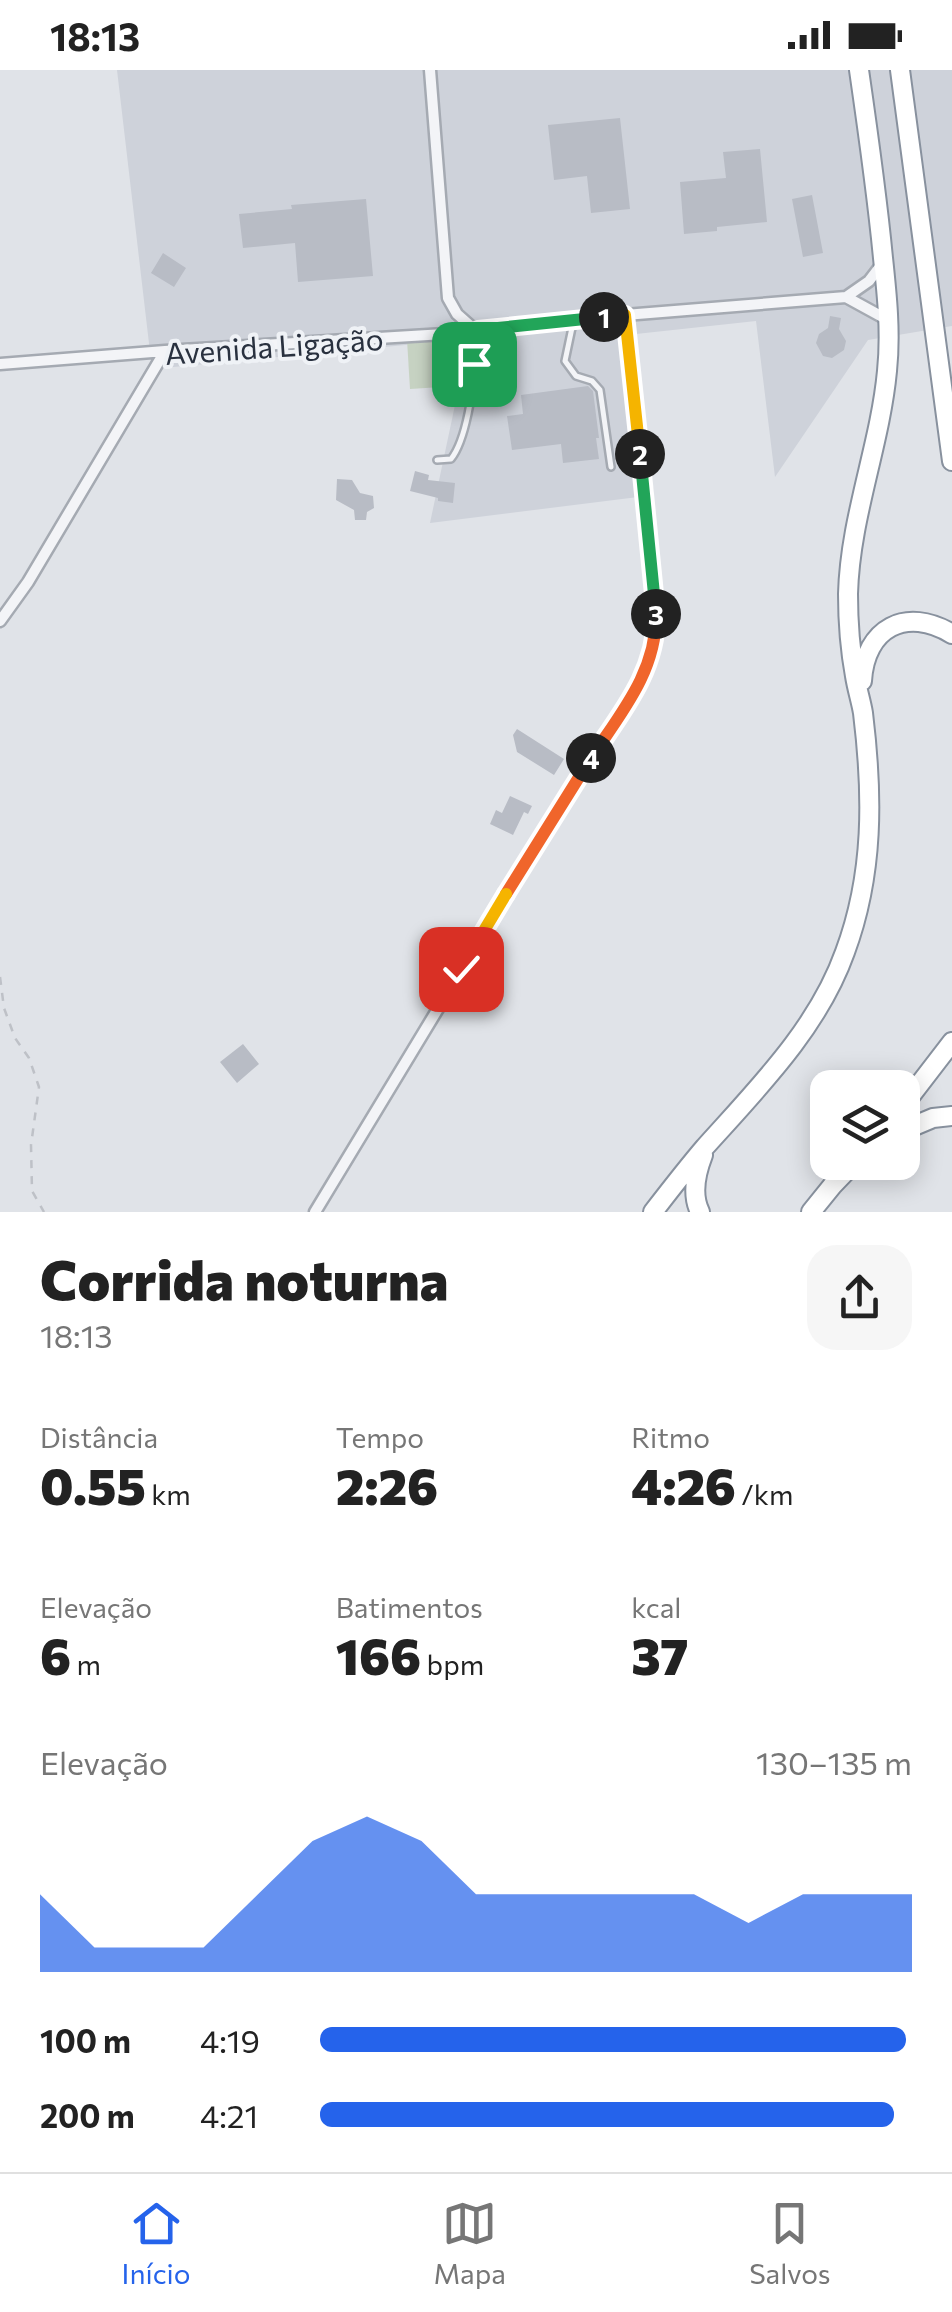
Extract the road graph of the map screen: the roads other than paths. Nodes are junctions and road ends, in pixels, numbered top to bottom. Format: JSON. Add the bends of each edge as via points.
{"nodes":[{"id":1,"x":430,"y":70,"type":"edge"},
{"id":2,"x":860,"y":70,"type":"edge"},
{"id":3,"x":900,"y":70,"type":"edge"},
{"id":4,"x":884,"y":262,"type":"junction"},
{"id":5,"x":846,"y":297,"type":"junction"},
{"id":6,"x":625,"y":315,"type":"junction"},
{"id":7,"x":574,"y":320,"type":"junction"},
{"id":8,"x":888,"y":320,"type":"junction"},
{"id":9,"x":477,"y":330,"type":"junction"},
{"id":10,"x":165,"y":351,"type":"junction"},
{"id":11,"x":0,"y":364,"type":"edge"},
{"id":12,"x":437,"y":460,"type":"dead end"},
{"id":13,"x":952,"y":461,"type":"edge"},
{"id":14,"x":611,"y":467,"type":"dead end"},
{"id":15,"x":0,"y":621,"type":"edge"},
{"id":16,"x":952,"y":634,"type":"edge"},
{"id":17,"x":862,"y":709,"type":"junction"},
{"id":18,"x":952,"y":1042,"type":"edge"},
{"id":19,"x":920,"y":1084,"type":"edge"},
{"id":20,"x":952,"y":1116,"type":"edge"},
{"id":21,"x":920,"y":1123,"type":"edge"},
{"id":22,"x":707,"y":1146,"type":"junction"},
{"id":23,"x":838,"y":1180,"type":"edge"},
{"id":24,"x":315,"y":1212,"type":"edge"},
{"id":25,"x":653,"y":1212,"type":"edge"},
{"id":26,"x":700,"y":1212,"type":"edge"},
{"id":27,"x":808,"y":1212,"type":"edge"}],
"edges":[{"from":1,"to":9,"type":"street","via":[[448,298]]},
{"from":2,"to":4,"type":"highway"},
{"from":3,"to":13,"type":"highway"},
{"from":4,"to":5,"type":"street"},
{"from":4,"to":8,"type":"highway"},
{"from":5,"to":6,"type":"street","name":"Avenida Ligação"},
{"from":5,"to":8,"type":"street"},
{"from":6,"to":7,"type":"street","name":"Avenida Ligação"},
{"from":6,"to":24,"type":"street","via":[[656,618],[651,658]]},
{"from":7,"to":9,"type":"street","name":"Avenida Ligação"},
{"from":7,"to":14,"type":"lane","via":[[565,360],[600,390]]},
{"from":8,"to":17,"type":"highway","via":[[887,370],[850,571],[850,640]]},
{"from":9,"to":10,"type":"street","name":"Avenida Ligação"},
{"from":9,"to":12,"type":"lane","via":[[457,452]]},
{"from":10,"to":11,"type":"street","name":"Avenida Ligação"},
{"from":10,"to":15,"type":"street"},
{"from":16,"to":17,"type":"highway","via":[[920,621],[876,638],[864,661]]},
{"from":17,"to":22,"type":"highway","via":[[870,840],[844,955],[800,1035]]},
{"from":18,"to":19,"type":"highway"},
{"from":20,"to":21,"type":"highway"},
{"from":22,"to":25,"type":"highway"},
{"from":22,"to":26,"type":"highway","via":[[695,1185]]},
{"from":23,"to":27,"type":"highway"}]}
